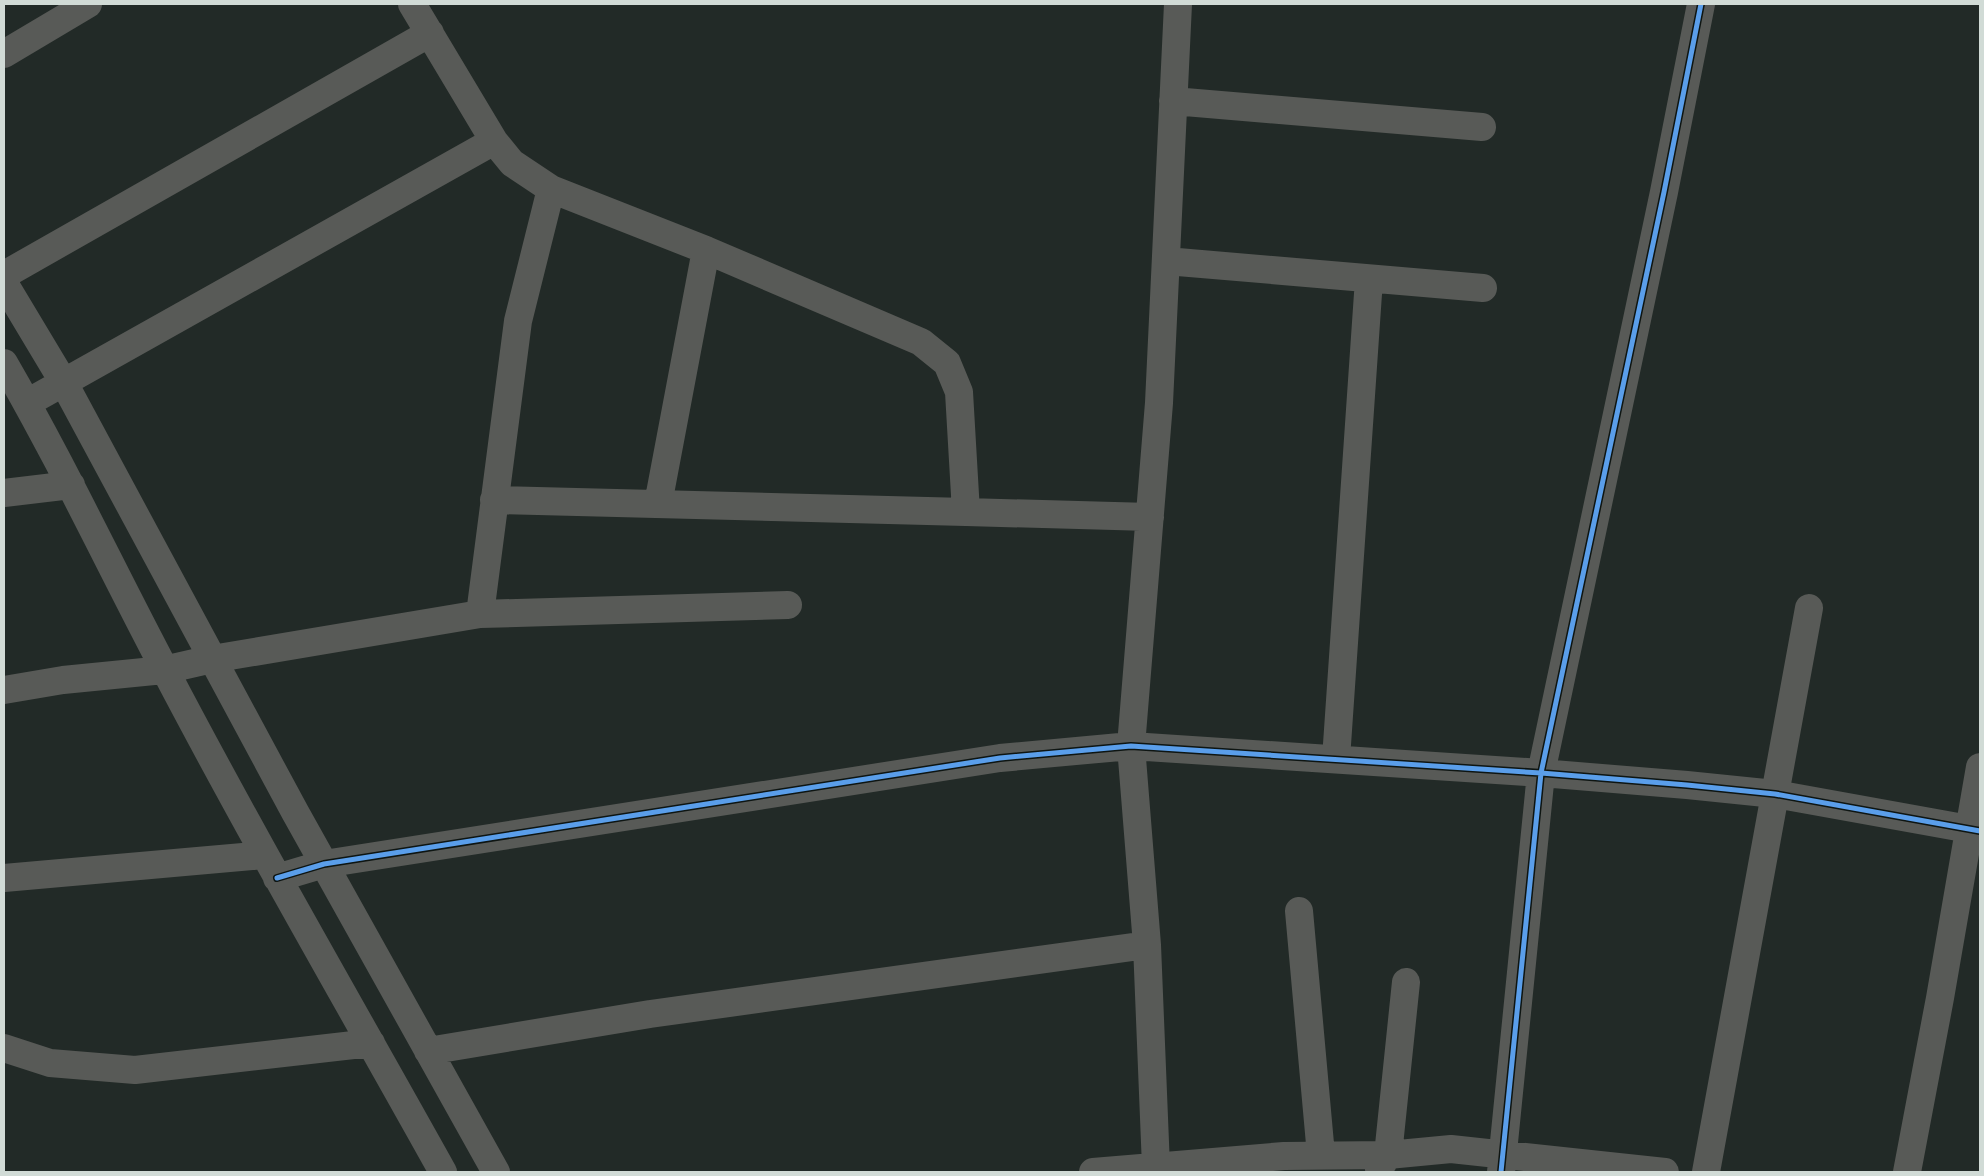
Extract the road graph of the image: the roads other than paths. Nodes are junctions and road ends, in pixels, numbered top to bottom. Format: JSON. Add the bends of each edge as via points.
{"nodes":[{"id":1,"x":88,"y":4,"type":"edge"},
{"id":2,"x":412,"y":4,"type":"edge"},
{"id":3,"x":1178,"y":4,"type":"edge"},
{"id":4,"x":1702,"y":4,"type":"edge"},
{"id":5,"x":430,"y":33,"type":"junction"},
{"id":6,"x":4,"y":54,"type":"edge"},
{"id":7,"x":1173,"y":101,"type":"junction"},
{"id":8,"x":1482,"y":127,"type":"dead end"},
{"id":9,"x":494,"y":142,"type":"junction"},
{"id":10,"x":551,"y":190,"type":"junction"},
{"id":11,"x":706,"y":250,"type":"junction"},
{"id":12,"x":1166,"y":261,"type":"junction"},
{"id":13,"x":4,"y":275,"type":"edge"},
{"id":14,"x":1370,"y":279,"type":"junction"},
{"id":15,"x":4,"y":283,"type":"edge"},
{"id":16,"x":1483,"y":288,"type":"dead end"},
{"id":17,"x":4,"y":363,"type":"edge"},
{"id":18,"x":64,"y":383,"type":"junction"},
{"id":19,"x":27,"y":403,"type":"junction"},
{"id":20,"x":71,"y":485,"type":"junction"},
{"id":21,"x":4,"y":492,"type":"edge"},
{"id":22,"x":494,"y":500,"type":"junction"},
{"id":23,"x":658,"y":504,"type":"junction"},
{"id":24,"x":966,"y":512,"type":"junction"},
{"id":25,"x":1150,"y":517,"type":"junction"},
{"id":26,"x":788,"y":605,"type":"dead end"},
{"id":27,"x":1809,"y":608,"type":"dead end"},
{"id":28,"x":480,"y":614,"type":"junction"},
{"id":29,"x":212,"y":659,"type":"junction"},
{"id":30,"x":164,"y":670,"type":"junction"},
{"id":31,"x":4,"y":690,"type":"edge"},
{"id":32,"x":1131,"y":746,"type":"junction"},
{"id":33,"x":1336,"y":759,"type":"junction"},
{"id":34,"x":1980,"y":768,"type":"edge"},
{"id":35,"x":1542,"y":773,"type":"junction"},
{"id":36,"x":1775,"y":794,"type":"junction"},
{"id":37,"x":1975,"y":831,"type":"edge"},
{"id":38,"x":324,"y":864,"type":"junction"},
{"id":39,"x":271,"y":866,"type":"junction"},
{"id":40,"x":4,"y":878,"type":"edge"},
{"id":41,"x":1299,"y":911,"type":"dead end"},
{"id":42,"x":1147,"y":945,"type":"junction"},
{"id":43,"x":1406,"y":982,"type":"dead end"},
{"id":44,"x":371,"y":1043,"type":"junction"},
{"id":45,"x":4,"y":1048,"type":"edge"},
{"id":46,"x":428,"y":1051,"type":"junction"},
{"id":47,"x":1321,"y":1155,"type":"junction"},
{"id":48,"x":1502,"y":1163,"type":"edge"},
{"id":49,"x":1383,"y":1164,"type":"edge"},
{"id":50,"x":1156,"y":1167,"type":"junction"},
{"id":51,"x":444,"y":1172,"type":"edge"},
{"id":52,"x":496,"y":1172,"type":"edge"},
{"id":53,"x":1093,"y":1172,"type":"edge"},
{"id":54,"x":1665,"y":1172,"type":"edge"},
{"id":55,"x":1706,"y":1172,"type":"edge"},
{"id":56,"x":1907,"y":1172,"type":"edge"}],
"edges":[{"from":1,"to":6,"type":"street"},
{"from":2,"to":5,"type":"street"},
{"from":3,"to":7,"type":"street"},
{"from":4,"to":35,"type":"street"},
{"from":5,"to":9,"type":"street"},
{"from":5,"to":13,"type":"street"},
{"from":7,"to":8,"type":"street"},
{"from":7,"to":12,"type":"street"},
{"from":9,"to":10,"type":"street","via":[[512,163]]},
{"from":9,"to":18,"type":"street"},
{"from":10,"to":11,"type":"street"},
{"from":10,"to":22,"type":"street","via":[[518,321]]},
{"from":11,"to":23,"type":"street"},
{"from":11,"to":24,"type":"street","via":[[921,342],[947,362],[960,392]]},
{"from":12,"to":14,"type":"street"},
{"from":12,"to":25,"type":"street"},
{"from":14,"to":16,"type":"street"},
{"from":14,"to":33,"type":"street"},
{"from":15,"to":18,"type":"street"},
{"from":17,"to":19,"type":"street"},
{"from":18,"to":19,"type":"street"},
{"from":18,"to":29,"type":"street"},
{"from":19,"to":20,"type":"street"},
{"from":20,"to":21,"type":"street"},
{"from":20,"to":30,"type":"street"},
{"from":22,"to":23,"type":"street"},
{"from":22,"to":28,"type":"street"},
{"from":23,"to":24,"type":"street"},
{"from":24,"to":25,"type":"street"},
{"from":25,"to":32,"type":"street"},
{"from":26,"to":28,"type":"street"},
{"from":27,"to":36,"type":"street"},
{"from":28,"to":29,"type":"street"},
{"from":29,"to":30,"type":"street"},
{"from":29,"to":38,"type":"street"},
{"from":30,"to":31,"type":"street","via":[[63,680]]},
{"from":30,"to":39,"type":"street"},
{"from":32,"to":33,"type":"street"},
{"from":32,"to":38,"type":"street","via":[[1000,758]]},
{"from":32,"to":42,"type":"street"},
{"from":33,"to":35,"type":"street"},
{"from":34,"to":37,"type":"street"},
{"from":35,"to":36,"type":"street"},
{"from":35,"to":48,"type":"street"},
{"from":36,"to":37,"type":"street"},
{"from":36,"to":55,"type":"street"},
{"from":37,"to":56,"type":"street"},
{"from":38,"to":39,"type":"street"},
{"from":38,"to":46,"type":"street"},
{"from":39,"to":40,"type":"street"},
{"from":39,"to":44,"type":"street"},
{"from":41,"to":47,"type":"street"},
{"from":42,"to":46,"type":"street","via":[[650,1014]]},
{"from":42,"to":50,"type":"street"},
{"from":43,"to":49,"type":"street"},
{"from":44,"to":45,"type":"street","via":[[135,1070],[50,1063]]},
{"from":44,"to":51,"type":"street"},
{"from":46,"to":52,"type":"street"},
{"from":47,"to":49,"type":"street"},
{"from":47,"to":50,"type":"street"},
{"from":48,"to":49,"type":"street","via":[[1451,1149]]},
{"from":48,"to":54,"type":"street"},
{"from":50,"to":53,"type":"street"}]}
